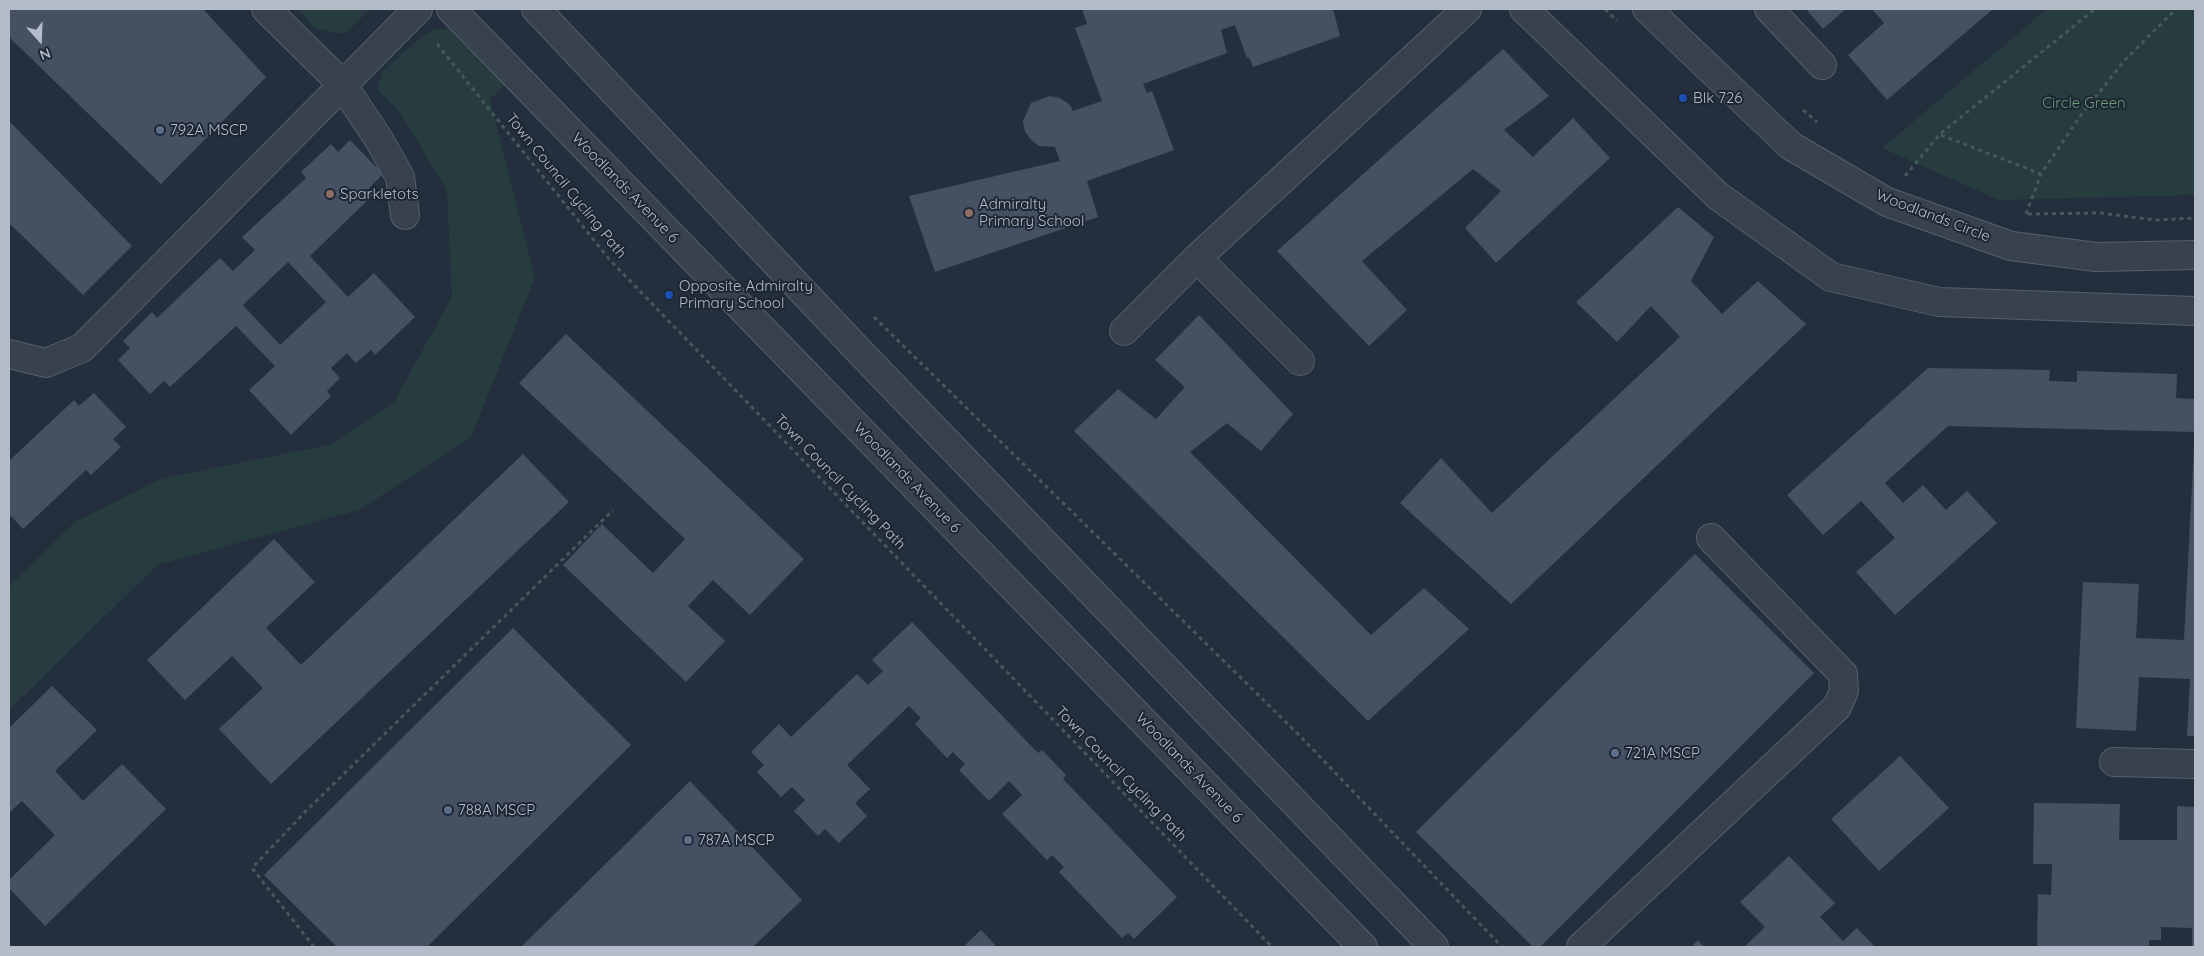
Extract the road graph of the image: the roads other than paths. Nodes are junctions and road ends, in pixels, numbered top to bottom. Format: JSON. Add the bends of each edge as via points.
{"nodes":[{"id":1,"x":266,"y":9,"type":"edge"},
{"id":2,"x":451,"y":9,"type":"edge"},
{"id":3,"x":536,"y":9,"type":"edge"},
{"id":4,"x":1467,"y":9,"type":"edge"},
{"id":5,"x":1524,"y":9,"type":"edge"},
{"id":6,"x":1769,"y":9,"type":"edge"},
{"id":7,"x":1651,"y":10,"type":"edge"},
{"id":8,"x":414,"y":12,"type":"edge"},
{"id":9,"x":1822,"y":65,"type":"dead end"},
{"id":10,"x":342,"y":84,"type":"junction"},
{"id":11,"x":405,"y":215,"type":"dead end"},
{"id":12,"x":2195,"y":256,"type":"edge"},
{"id":13,"x":1197,"y":258,"type":"junction"},
{"id":14,"x":2195,"y":311,"type":"edge"},
{"id":15,"x":1124,"y":331,"type":"dead end"},
{"id":16,"x":9,"y":354,"type":"edge"},
{"id":17,"x":1300,"y":361,"type":"dead end"},
{"id":18,"x":1711,"y":538,"type":"dead end"},
{"id":19,"x":2114,"y":762,"type":"dead end"},
{"id":20,"x":2195,"y":764,"type":"edge"},
{"id":21,"x":1363,"y":947,"type":"edge"},
{"id":22,"x":1434,"y":947,"type":"edge"},
{"id":23,"x":1581,"y":947,"type":"edge"}],
"edges":[{"from":1,"to":10,"type":"street"},
{"from":2,"to":21,"type":"street","name":"Woodlands Avenue 6"},
{"from":3,"to":22,"type":"street","via":[[860,352]]},
{"from":4,"to":13,"type":"street"},
{"from":5,"to":14,"type":"street","via":[[1718,196],[1831,277],[1939,302]]},
{"from":6,"to":9,"type":"street"},
{"from":7,"to":12,"type":"street","name":"Woodlands Circle","via":[[1791,146],[1887,202],[2010,246],[2096,257]]},
{"from":8,"to":10,"type":"street"},
{"from":10,"to":11,"type":"street","via":[[400,177]]},
{"from":10,"to":16,"type":"street","via":[[82,348],[46,363]]},
{"from":13,"to":15,"type":"street"},
{"from":13,"to":17,"type":"street"},
{"from":18,"to":23,"type":"street","via":[[1842,674],[1844,691],[1837,707]]},
{"from":19,"to":20,"type":"street"}]}
